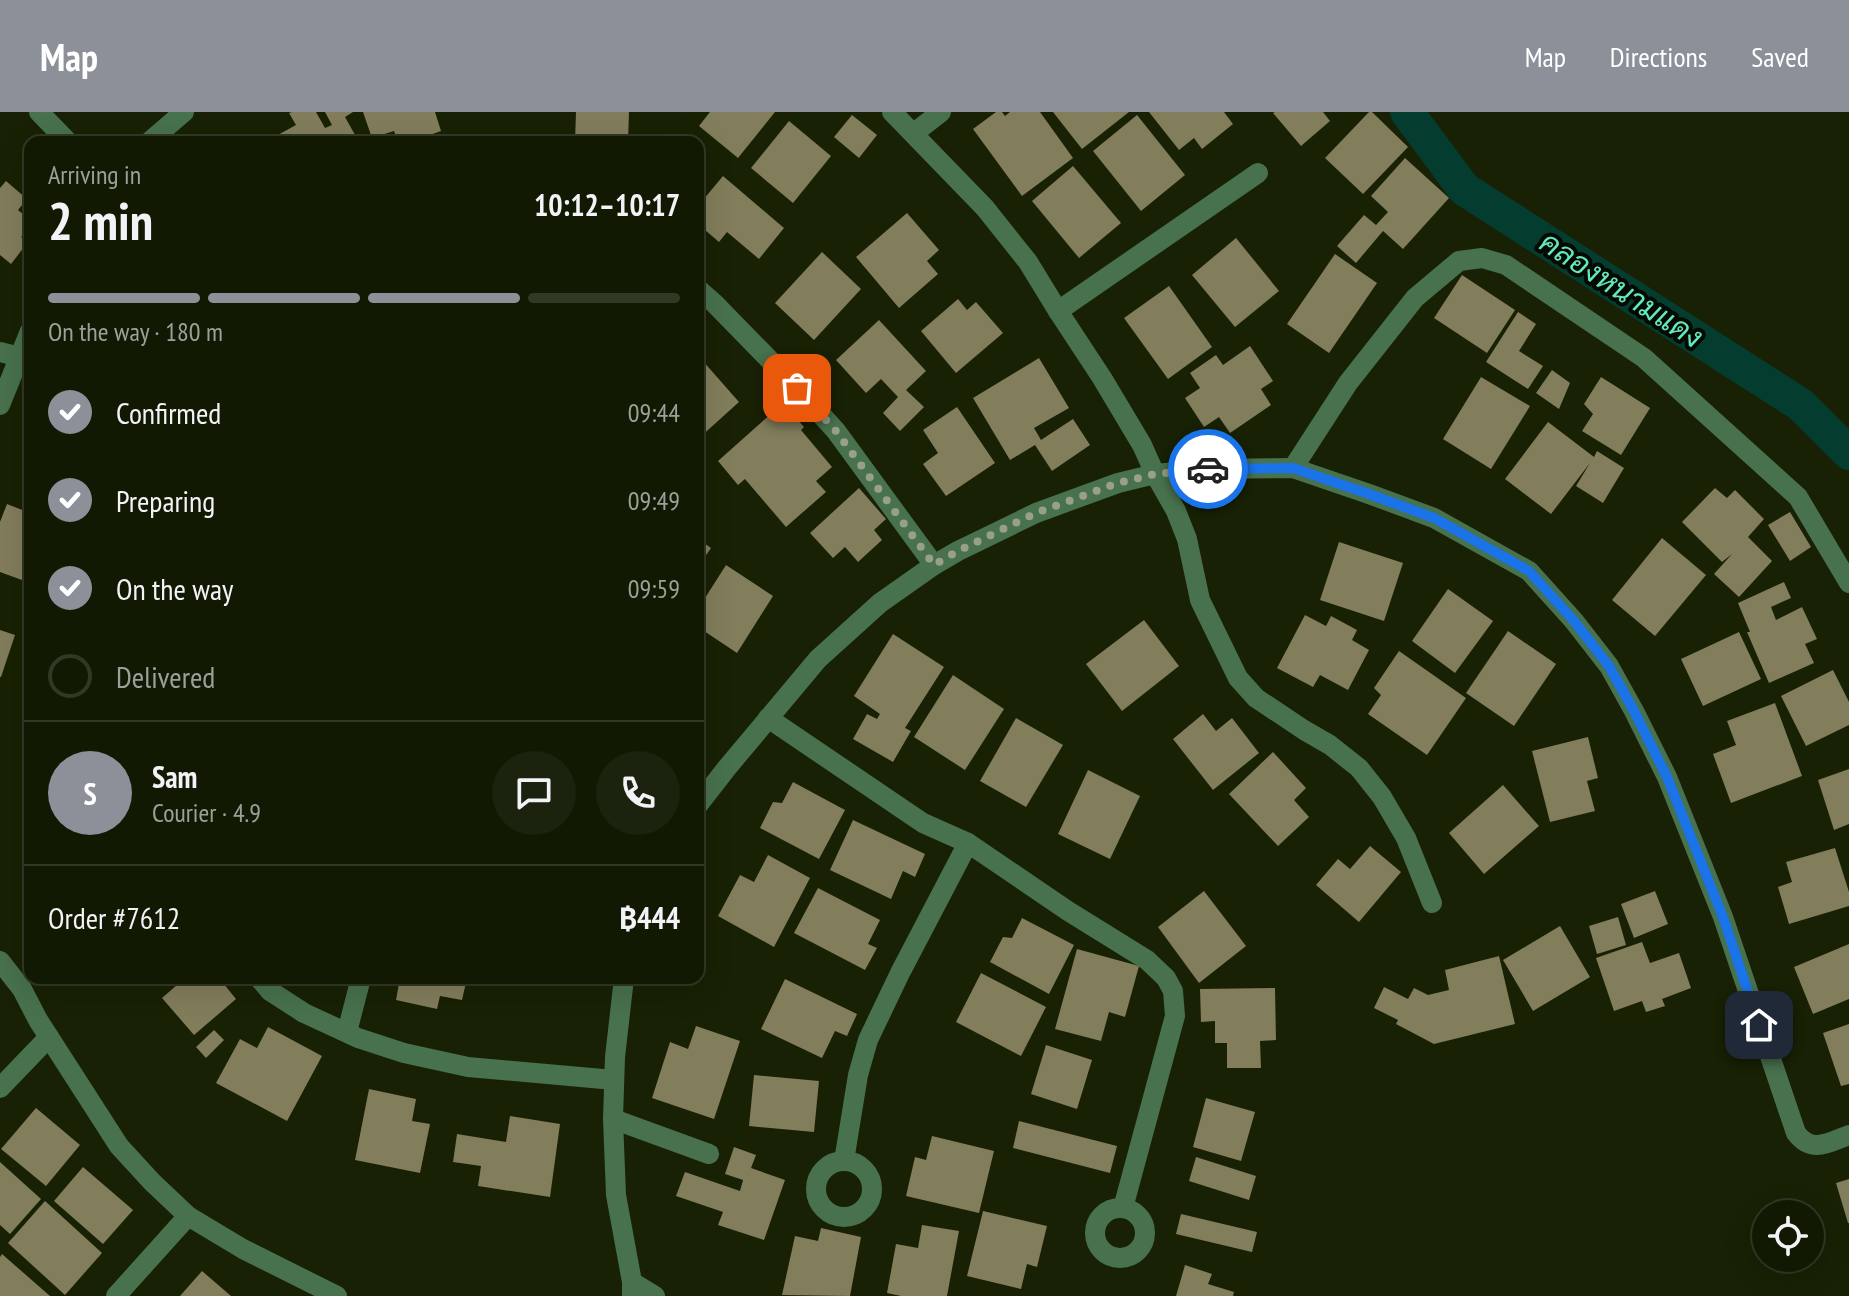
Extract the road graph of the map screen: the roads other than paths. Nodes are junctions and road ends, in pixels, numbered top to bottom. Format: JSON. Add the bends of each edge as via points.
{"nodes":[{"id":1,"x":39,"y":112,"type":"edge"},
{"id":2,"x":184,"y":112,"type":"edge"},
{"id":3,"x":892,"y":112,"type":"edge"},
{"id":4,"x":941,"y":112,"type":"edge"},
{"id":5,"x":914,"y":133,"type":"junction"},
{"id":6,"x":62,"y":136,"type":"edge"},
{"id":7,"x":156,"y":136,"type":"edge"},
{"id":8,"x":1258,"y":173,"type":"dead end"},
{"id":9,"x":704,"y":295,"type":"edge"},
{"id":10,"x":1058,"y":311,"type":"junction"},
{"id":11,"x":24,"y":338,"type":"edge"},
{"id":12,"x":10,"y":355,"type":"edge"},
{"id":13,"x":0,"y":405,"type":"edge"},
{"id":14,"x":1293,"y":468,"type":"junction"},
{"id":15,"x":1155,"y":474,"type":"junction"},
{"id":16,"x":934,"y":565,"type":"junction"},
{"id":17,"x":1849,"y":583,"type":"edge"},
{"id":18,"x":768,"y":718,"type":"junction"},
{"id":19,"x":704,"y":798,"type":"edge"},
{"id":20,"x":968,"y":843,"type":"junction"},
{"id":21,"x":1432,"y":903,"type":"dead end"},
{"id":22,"x":0,"y":961,"type":"edge"},
{"id":23,"x":264,"y":984,"type":"edge"},
{"id":24,"x":359,"y":984,"type":"edge"},
{"id":25,"x":623,"y":984,"type":"edge"},
{"id":26,"x":347,"y":1032,"type":"junction"},
{"id":27,"x":49,"y":1037,"type":"junction"},
{"id":28,"x":614,"y":1080,"type":"junction"},
{"id":29,"x":0,"y":1088,"type":"edge"},
{"id":30,"x":613,"y":1119,"type":"junction"},
{"id":31,"x":1849,"y":1135,"type":"edge"},
{"id":32,"x":709,"y":1154,"type":"dead end"},
{"id":33,"x":844,"y":1161,"type":"dead end"},
{"id":34,"x":1123,"y":1208,"type":"dead end"},
{"id":35,"x":188,"y":1216,"type":"junction"},
{"id":36,"x":631,"y":1281,"type":"edge"},
{"id":37,"x":116,"y":1296,"type":"edge"},
{"id":38,"x":337,"y":1296,"type":"edge"},
{"id":39,"x":655,"y":1296,"type":"edge"}],
"edges":[{"from":1,"to":6,"type":"street"},
{"from":2,"to":7,"type":"street"},
{"from":3,"to":5,"type":"street"},
{"from":4,"to":5,"type":"street"},
{"from":5,"to":10,"type":"street","via":[[985,208]]},
{"from":8,"to":10,"type":"street"},
{"from":9,"to":16,"type":"street","via":[[836,431]]},
{"from":10,"to":15,"type":"street"},
{"from":11,"to":12,"type":"street"},
{"from":12,"to":13,"type":"street"},
{"from":14,"to":15,"type":"street"},
{"from":14,"to":17,"type":"street","via":[[1348,383],[1415,298],[1459,261],[1482,258],[1506,265],[1644,358],[1798,497]]},
{"from":14,"to":31,"type":"street","via":[[1434,518],[1480,543],[1529,571],[1574,621],[1609,666],[1667,777],[1723,917],[1796,1133],[1802,1141],[1819,1146]]},
{"from":15,"to":16,"type":"street","via":[[1036,513]]},
{"from":15,"to":21,"type":"street","via":[[1187,539],[1200,600],[1238,678],[1256,698],[1359,768],[1406,838]]},
{"from":16,"to":18,"type":"street","via":[[880,603],[818,659]]},
{"from":18,"to":19,"type":"street"},
{"from":18,"to":20,"type":"street","via":[[923,823]]},
{"from":20,"to":33,"type":"street","via":[[868,1040]]},
{"from":20,"to":34,"type":"street","via":[[1147,960],[1173,991],[1175,1016]]},
{"from":22,"to":27,"type":"street"},
{"from":23,"to":26,"type":"street","via":[[304,1013]]},
{"from":24,"to":26,"type":"street"},
{"from":25,"to":28,"type":"street"},
{"from":26,"to":28,"type":"street","via":[[404,1053],[468,1067]]},
{"from":27,"to":29,"type":"street"},
{"from":27,"to":35,"type":"street","via":[[119,1146]]},
{"from":28,"to":30,"type":"street"},
{"from":30,"to":32,"type":"street"},
{"from":30,"to":36,"type":"street","via":[[616,1195]]},
{"from":35,"to":37,"type":"street"},
{"from":35,"to":38,"type":"street"},
{"from":36,"to":39,"type":"street"}]}
